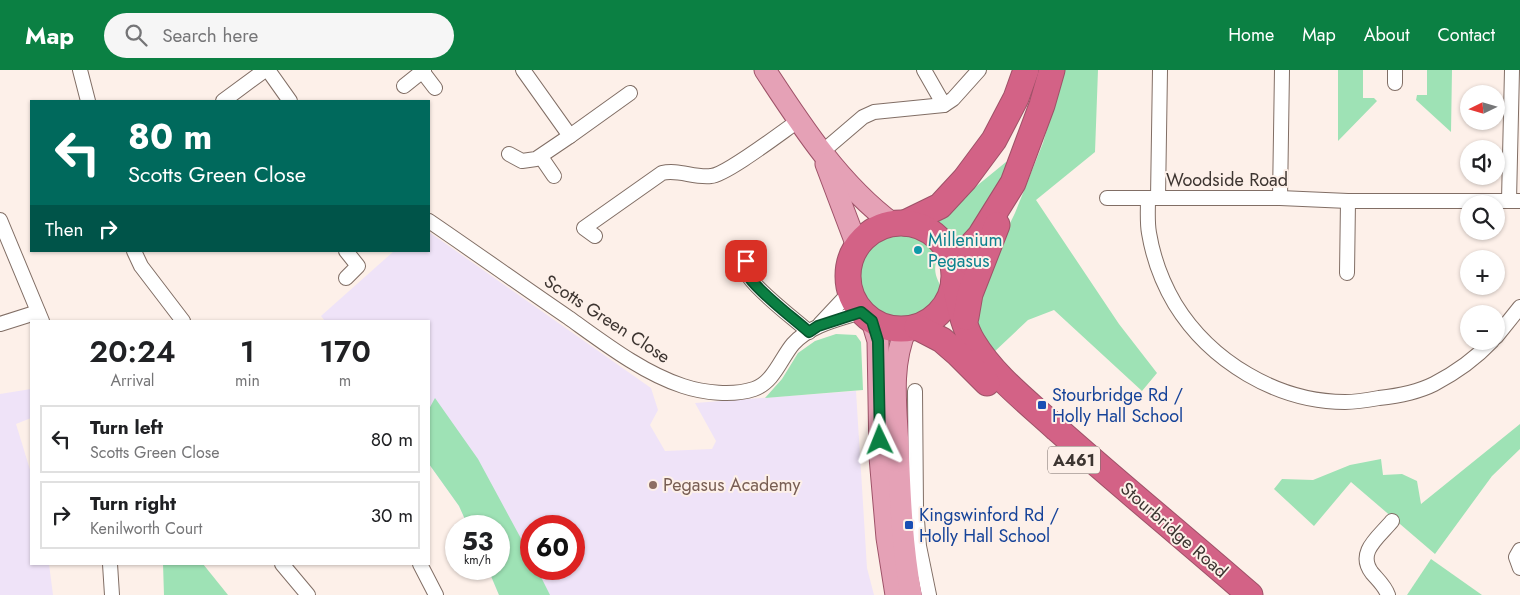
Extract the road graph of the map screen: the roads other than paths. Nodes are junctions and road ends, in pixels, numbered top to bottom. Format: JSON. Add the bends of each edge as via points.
{"nodes":[{"id":1,"x":80,"y":70,"type":"edge"},
{"id":2,"x":266,"y":70,"type":"edge"},
{"id":3,"x":523,"y":70,"type":"edge"},
{"id":4,"x":765,"y":70,"type":"edge"},
{"id":5,"x":924,"y":70,"type":"edge"},
{"id":6,"x":979,"y":70,"type":"edge"},
{"id":7,"x":1026,"y":70,"type":"edge"},
{"id":8,"x":1052,"y":70,"type":"edge"},
{"id":9,"x":1160,"y":70,"type":"edge"},
{"id":10,"x":1282,"y":70,"type":"edge"},
{"id":11,"x":1512,"y":70,"type":"edge"},
{"id":12,"x":423,"y":71,"type":"edge"},
{"id":13,"x":404,"y":86,"type":"dead end"},
{"id":14,"x":435,"y":88,"type":"dead end"},
{"id":15,"x":630,"y":93,"type":"dead end"},
{"id":16,"x":88,"y":100,"type":"edge"},
{"id":17,"x":224,"y":100,"type":"edge"},
{"id":18,"x":289,"y":100,"type":"edge"},
{"id":19,"x":944,"y":105,"type":"junction"},
{"id":20,"x":798,"y":121,"type":"junction"},
{"id":21,"x":570,"y":136,"type":"junction"},
{"id":22,"x":822,"y":152,"type":"junction"},
{"id":23,"x":509,"y":154,"type":"dead end"},
{"id":24,"x":541,"y":157,"type":"junction"},
{"id":25,"x":554,"y":176,"type":"dead end"},
{"id":26,"x":1013,"y":184,"type":"junction"},
{"id":27,"x":1106,"y":198,"type":"dead end"},
{"id":28,"x":1153,"y":198,"type":"junction"},
{"id":29,"x":1280,"y":198,"type":"junction"},
{"id":30,"x":1515,"y":200,"type":"edge"},
{"id":31,"x":1348,"y":201,"type":"junction"},
{"id":32,"x":0,"y":220,"type":"edge"},
{"id":33,"x":430,"y":222,"type":"edge"},
{"id":34,"x":899,"y":224,"type":"junction"},
{"id":35,"x":594,"y":236,"type":"dead end"},
{"id":36,"x":857,"y":246,"type":"junction"},
{"id":37,"x":134,"y":252,"type":"edge"},
{"id":38,"x":347,"y":252,"type":"edge"},
{"id":39,"x":746,"y":261,"type":"dead end"},
{"id":40,"x":953,"y":273,"type":"junction"},
{"id":41,"x":1347,"y":273,"type":"dead end"},
{"id":42,"x":346,"y":278,"type":"dead end"},
{"id":43,"x":1520,"y":307,"type":"edge"},
{"id":44,"x":861,"y":308,"type":"junction"},
{"id":45,"x":40,"y":317,"type":"edge"},
{"id":46,"x":182,"y":320,"type":"edge"},
{"id":47,"x":0,"y":324,"type":"edge"},
{"id":48,"x":1505,"y":326,"type":"edge"},
{"id":49,"x":911,"y":328,"type":"junction"},
{"id":50,"x":813,"y":329,"type":"junction"},
{"id":51,"x":967,"y":329,"type":"junction"},
{"id":52,"x":1482,"y":350,"type":"edge"},
{"id":53,"x":915,"y":391,"type":"dead end"},
{"id":54,"x":898,"y":459,"type":"junction"},
{"id":55,"x":916,"y":507,"type":"junction"},
{"id":56,"x":1392,"y":521,"type":"dead end"},
{"id":57,"x":1520,"y":550,"type":"edge"},
{"id":58,"x":110,"y":565,"type":"edge"},
{"id":59,"x":283,"y":565,"type":"edge"},
{"id":60,"x":421,"y":565,"type":"edge"},
{"id":61,"x":1520,"y":568,"type":"edge"},
{"id":62,"x":112,"y":595,"type":"edge"},
{"id":63,"x":308,"y":595,"type":"edge"},
{"id":64,"x":436,"y":595,"type":"edge"},
{"id":65,"x":896,"y":595,"type":"edge"},
{"id":66,"x":911,"y":595,"type":"edge"},
{"id":67,"x":929,"y":595,"type":"edge"},
{"id":68,"x":1230,"y":595,"type":"edge"},
{"id":69,"x":1250,"y":595,"type":"edge"},
{"id":70,"x":1388,"y":595,"type":"edge"}],
"edges":[{"from":1,"to":16,"type":"street"},
{"from":2,"to":17,"type":"street"},
{"from":2,"to":18,"type":"street"},
{"from":3,"to":21,"type":"street"},
{"from":4,"to":20,"type":"main road"},
{"from":5,"to":19,"type":"street"},
{"from":6,"to":19,"type":"street"},
{"from":7,"to":34,"type":"highway","via":[[1016,98],[994,140],[966,179],[940,206]]},
{"from":8,"to":26,"type":"highway","number":"A461"},
{"from":9,"to":28,"type":"street"},
{"from":10,"to":29,"type":"street"},
{"from":11,"to":30,"type":"street"},
{"from":12,"to":13,"type":"street"},
{"from":12,"to":14,"type":"street"},
{"from":15,"to":21,"type":"street"},
{"from":19,"to":22,"type":"street","via":[[874,112],[863,117]]},
{"from":20,"to":22,"type":"main road"},
{"from":20,"to":35,"type":"street","via":[[721,174],[705,177],[670,171],[662,173],[584,228]]},
{"from":21,"to":24,"type":"street"},
{"from":22,"to":34,"type":"main road","via":[[860,194]]},
{"from":22,"to":36,"type":"main road"},
{"from":23,"to":24,"type":"street","via":[[522,161]]},
{"from":24,"to":25,"type":"street"},
{"from":26,"to":40,"type":"highway","number":"A461"},
{"from":26,"to":51,"type":"highway","number":"A461","via":[[970,294],[966,310]]},
{"from":27,"to":28,"type":"street","name":"Woodside Road"},
{"from":28,"to":29,"type":"street","name":"Woodside Road"},
{"from":28,"to":52,"type":"street","via":[[1149,231],[1163,280],[1175,304],[1209,345],[1231,364],[1274,387],[1295,394],[1345,402],[1390,397],[1434,384]]},
{"from":29,"to":31,"type":"street","name":"Woodside Road"},
{"from":30,"to":31,"type":"street","name":"Woodside Road"},
{"from":31,"to":41,"type":"street"},
{"from":32,"to":45,"type":"street"},
{"from":33,"to":50,"type":"street","name":"Scotts Green Close","via":[[612,348],[685,387],[715,393],[760,387],[774,373],[794,343]]},
{"from":34,"to":36,"type":"highway","via":[[880,227]]},
{"from":34,"to":40,"type":"highway","number":"A461","via":[[922,227],[936,236],[947,249]]},
{"from":36,"to":44,"type":"highway","via":[[848,268],[848,280]]},
{"from":37,"to":46,"type":"street","via":[[140,266]]},
{"from":38,"to":42,"type":"street","via":[[358,266]]},
{"from":39,"to":50,"type":"street","via":[[749,276],[758,287]]},
{"from":40,"to":49,"type":"highway","number":"A461","via":[[949,296],[942,310],[931,320]]},
{"from":40,"to":51,"type":"highway","name":"Stourbridge Road","number":"A461"},
{"from":43,"to":48,"type":"street"},
{"from":44,"to":49,"type":"highway","number":"A461","via":[[888,328]]},
{"from":44,"to":50,"type":"street","name":"Scotts Green Close"},
{"from":44,"to":50,"type":"street","name":"Scotts Green Close"},
{"from":44,"to":65,"type":"main road","via":[[878,341],[880,457]]},
{"from":45,"to":47,"type":"street"},
{"from":49,"to":54,"type":"main road","via":[[899,344],[896,372]]},
{"from":49,"to":68,"type":"highway","name":"Stourbridge Road","number":"A461","via":[[942,340],[999,395]]},
{"from":51,"to":69,"type":"highway","name":"Stourbridge Road","number":"A461","via":[[978,350],[1003,379],[1097,465]]},
{"from":53,"to":55,"type":"street"},
{"from":54,"to":55,"type":"street"},
{"from":54,"to":66,"type":"main road","via":[[901,519]]},
{"from":55,"to":67,"type":"street","via":[[919,546]]},
{"from":56,"to":70,"type":"street","via":[[1366,553],[1365,561]]},
{"from":57,"to":61,"type":"street","via":[[1516,557]]},
{"from":58,"to":62,"type":"street"},
{"from":59,"to":63,"type":"street"},
{"from":60,"to":64,"type":"street"}]}
